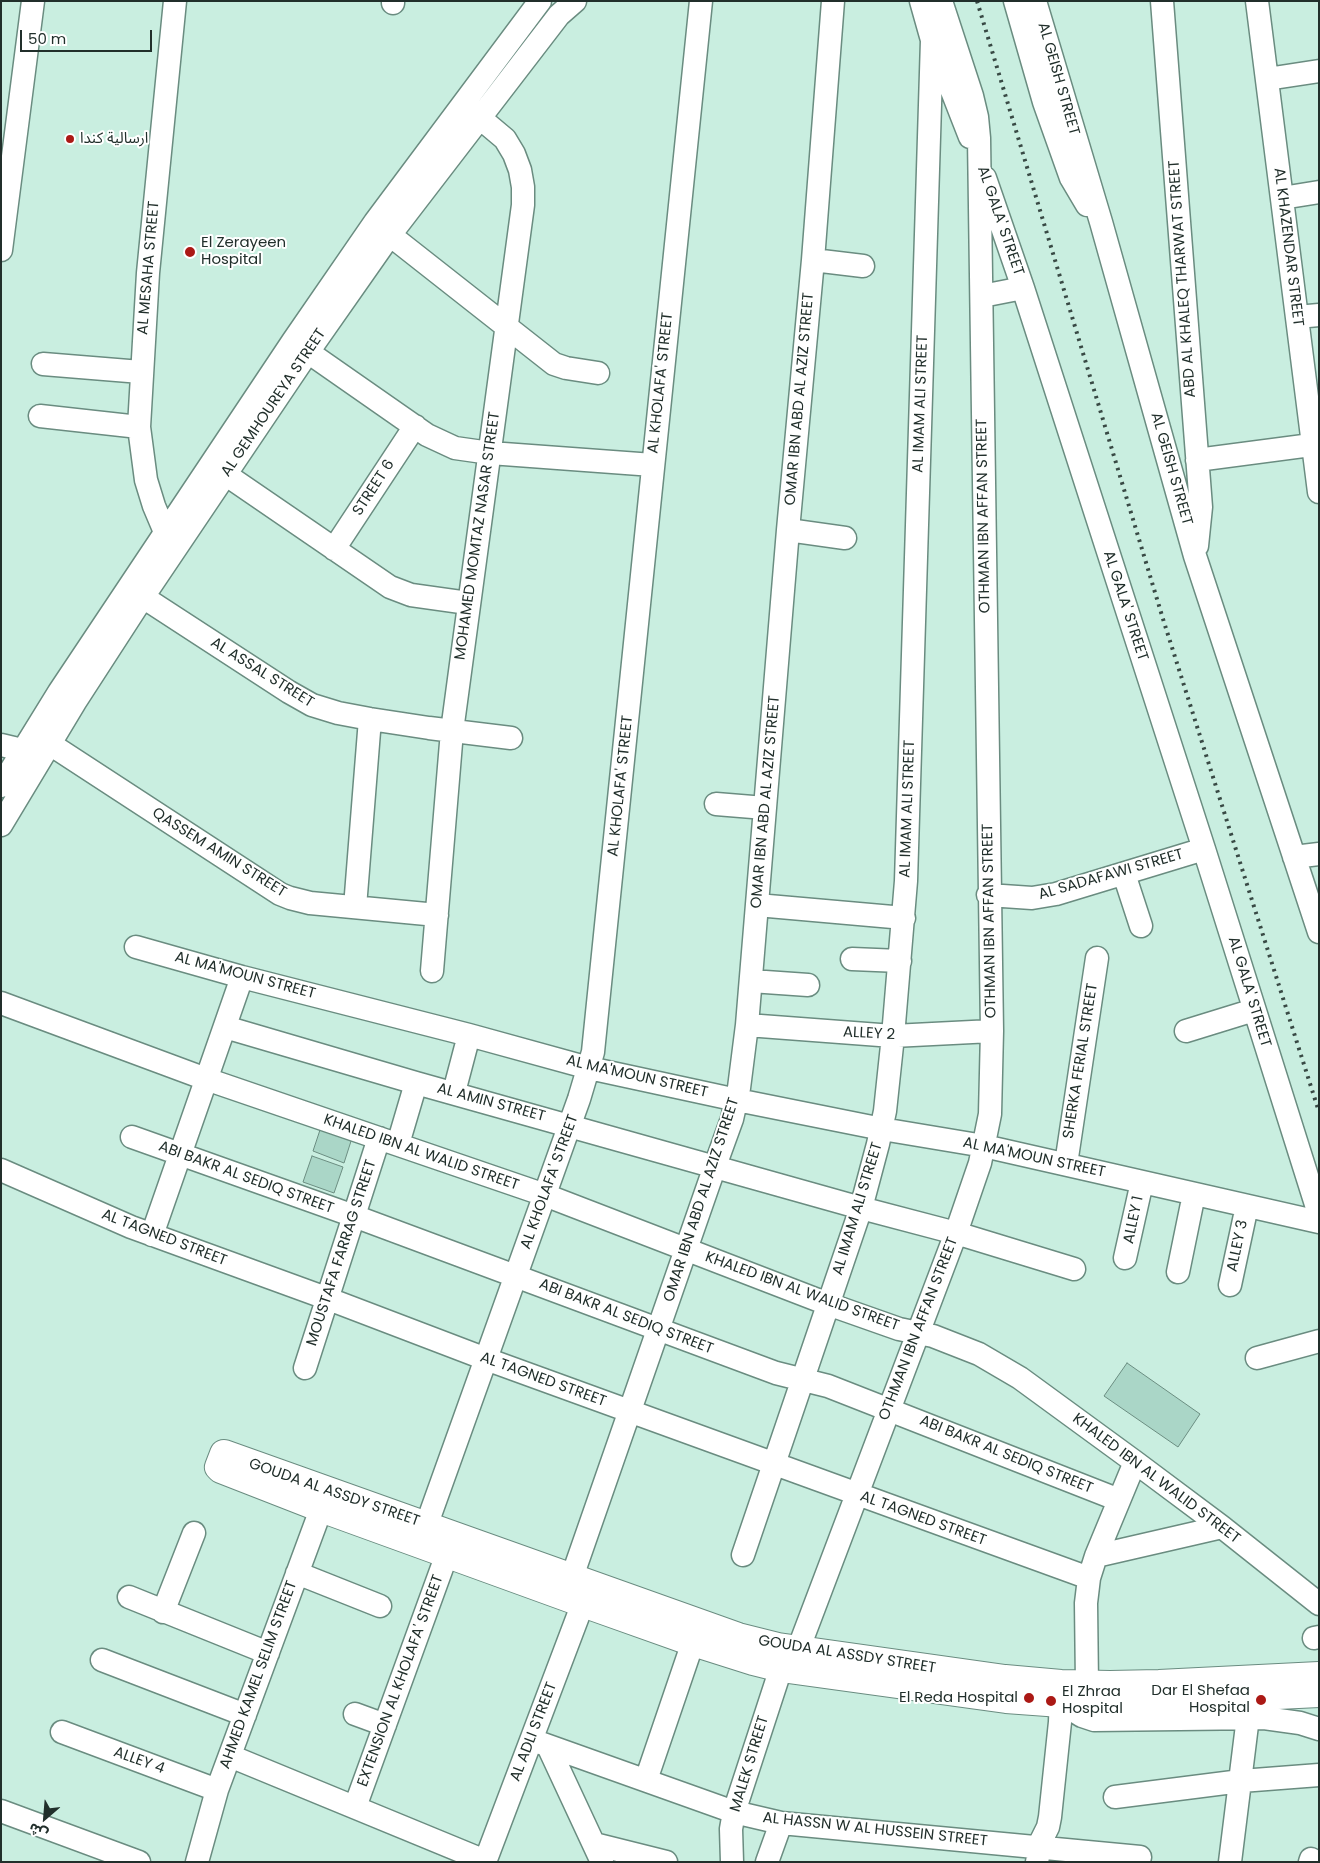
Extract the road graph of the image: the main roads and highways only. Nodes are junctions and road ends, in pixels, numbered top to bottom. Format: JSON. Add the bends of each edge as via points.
{"nodes":[{"id":1,"x":325,"y":1499,"type":"road end"},
{"id":2,"x":423,"y":1534,"type":"junction"},
{"id":3,"x":789,"y":1659,"type":"junction"},
{"id":4,"x":1313,"y":1683,"type":"edge"}],
"edges":[{"from":1,"to":2,"type":"main road","name":"GOUDA AL ASSDY STREET"},
{"from":2,"to":3,"type":"main road","name":"GOUDA AL ASSDY STREET","via":[[572,1577],[738,1637],[771,1645]]},
{"from":2,"to":3,"type":"main road","name":"GOUDA AL ASSDY STREET","via":[[447,1554],[693,1642],[753,1661]]},
{"from":3,"to":4,"type":"main road","name":"GOUDA AL ASSDY STREET","via":[[1005,1680],[1069,1691],[1159,1684]]}]}
